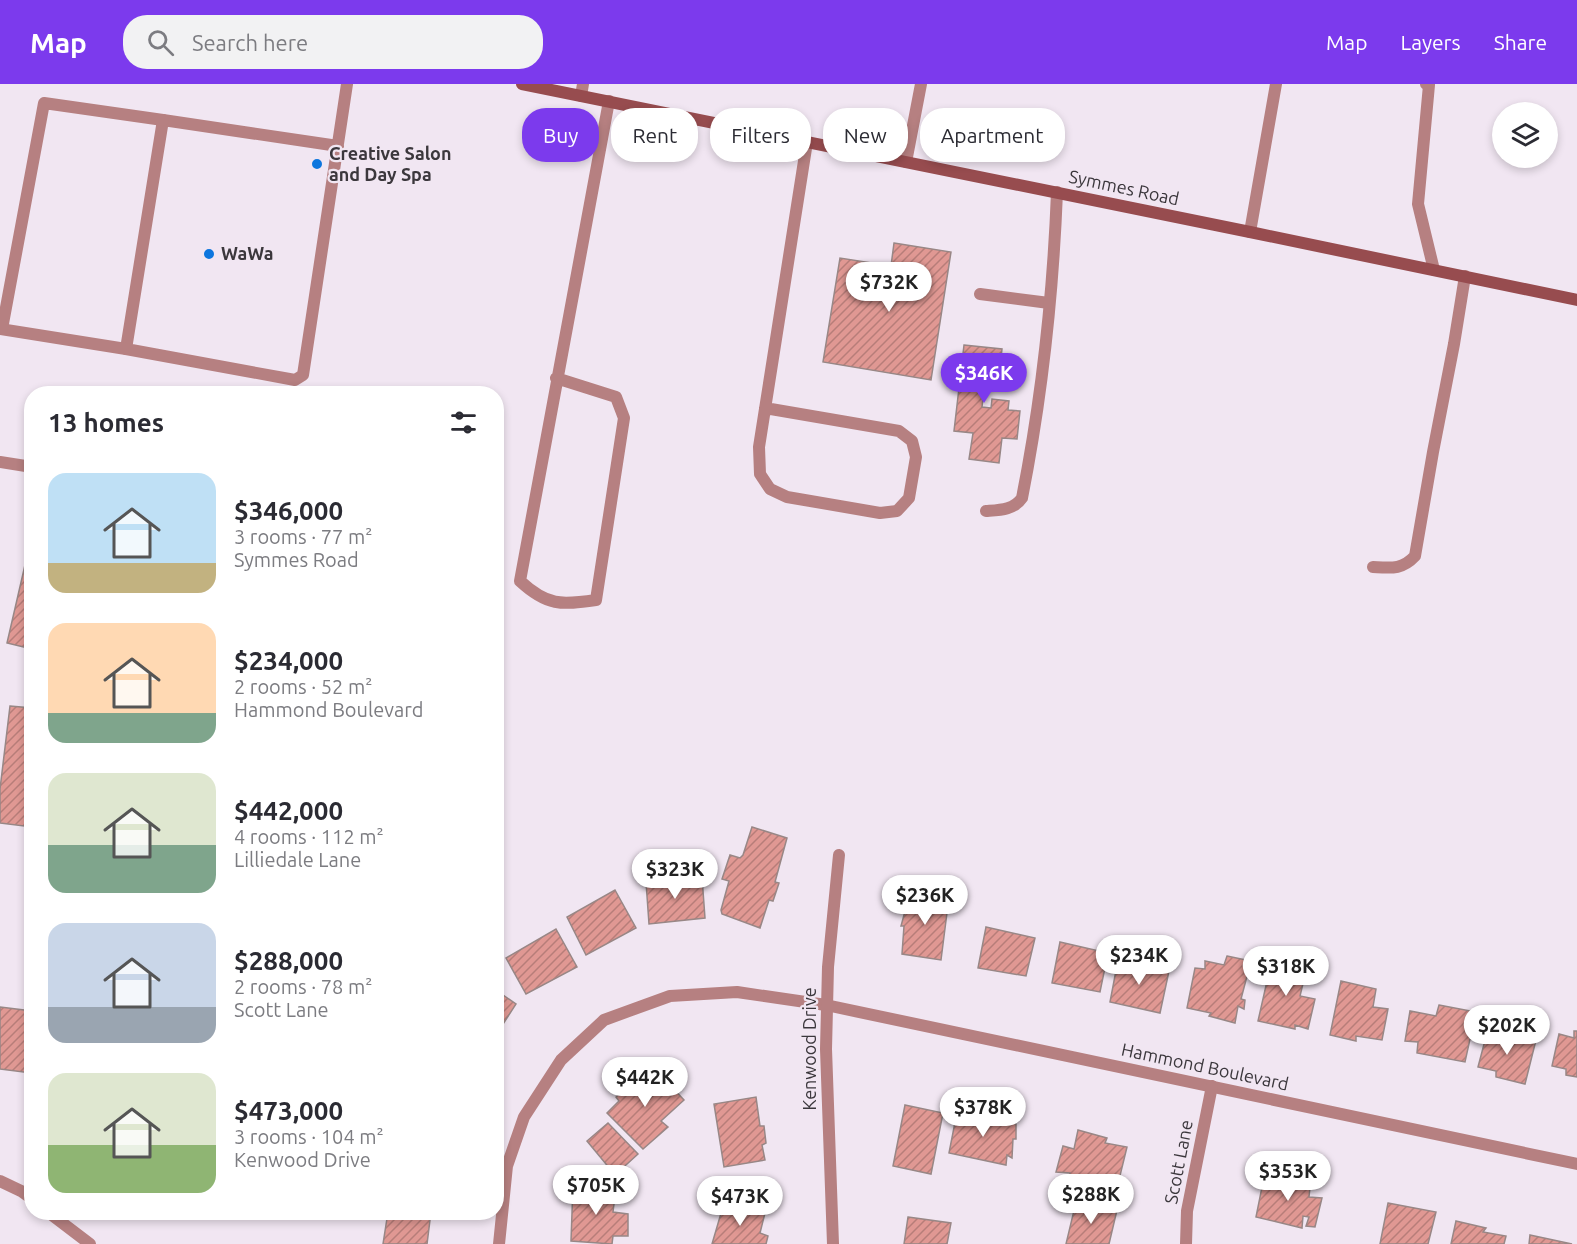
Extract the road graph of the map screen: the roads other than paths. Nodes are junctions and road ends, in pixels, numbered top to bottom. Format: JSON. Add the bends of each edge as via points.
{"nodes":[{"id":1,"x":347,"y":84,"type":"edge"},
{"id":2,"x":522,"y":84,"type":"edge"},
{"id":3,"x":921,"y":84,"type":"edge"},
{"id":4,"x":1276,"y":84,"type":"edge"},
{"id":5,"x":1426,"y":84,"type":"edge"},
{"id":6,"x":582,"y":90,"type":"edge"},
{"id":7,"x":609,"y":102,"type":"junction"},
{"id":8,"x":163,"y":120,"type":"junction"},
{"id":9,"x":710,"y":122,"type":"edge"},
{"id":10,"x":338,"y":146,"type":"junction"},
{"id":11,"x":908,"y":152,"type":"edge"},
{"id":12,"x":804,"y":162,"type":"edge"},
{"id":13,"x":906,"y":162,"type":"edge"},
{"id":14,"x":1057,"y":192,"type":"junction"},
{"id":15,"x":1250,"y":232,"type":"junction"},
{"id":16,"x":1434,"y":270,"type":"junction"},
{"id":17,"x":1465,"y":276,"type":"junction"},
{"id":18,"x":980,"y":294,"type":"dead end"},
{"id":19,"x":1577,"y":300,"type":"edge"},
{"id":20,"x":1048,"y":303,"type":"junction"},
{"id":21,"x":1,"y":329,"type":"edge"},
{"id":22,"x":126,"y":349,"type":"junction"},
{"id":23,"x":556,"y":378,"type":"junction"},
{"id":24,"x":765,"y":408,"type":"junction"},
{"id":25,"x":0,"y":462,"type":"edge"},
{"id":26,"x":24,"y":466,"type":"edge"},
{"id":27,"x":986,"y":511,"type":"dead end"},
{"id":28,"x":1373,"y":567,"type":"dead end"},
{"id":29,"x":839,"y":855,"type":"dead end"},
{"id":30,"x":826,"y":1005,"type":"junction"},
{"id":31,"x":1212,"y":1086,"type":"junction"},
{"id":32,"x":1577,"y":1164,"type":"edge"},
{"id":33,"x":0,"y":1181,"type":"edge"},
{"id":34,"x":24,"y":1193,"type":"edge"},
{"id":35,"x":504,"y":1195,"type":"edge"},
{"id":36,"x":58,"y":1220,"type":"edge"},
{"id":37,"x":501,"y":1220,"type":"edge"},
{"id":38,"x":90,"y":1244,"type":"edge"},
{"id":39,"x":499,"y":1244,"type":"edge"},
{"id":40,"x":833,"y":1244,"type":"edge"},
{"id":41,"x":1186,"y":1244,"type":"edge"}],
"edges":[{"from":1,"to":10,"type":"street"},
{"from":2,"to":6,"type":"main road","name":"Symmes Road"},
{"from":3,"to":11,"type":"street"},
{"from":4,"to":15,"type":"street"},
{"from":5,"to":16,"type":"street","via":[[1429,85],[1418,204]]},
{"from":6,"to":7,"type":"main road","name":"Symmes Road"},
{"from":7,"to":9,"type":"main road","name":"Symmes Road"},
{"from":7,"to":23,"type":"street"},
{"from":8,"to":10,"type":"street"},
{"from":8,"to":21,"type":"street","via":[[44,102]]},
{"from":8,"to":22,"type":"street"},
{"from":10,"to":22,"type":"street","via":[[303,375],[295,380]]},
{"from":12,"to":24,"type":"street"},
{"from":13,"to":14,"type":"main road","name":"Symmes Road"},
{"from":14,"to":15,"type":"main road","name":"Symmes Road"},
{"from":14,"to":20,"type":"street"},
{"from":15,"to":16,"type":"main road","name":"Symmes Road"},
{"from":16,"to":17,"type":"main road","name":"Symmes Road"},
{"from":17,"to":19,"type":"main road","name":"Symmes Road"},
{"from":17,"to":28,"type":"street","via":[[1416,556],[1407,565],[1396,568]]},
{"from":18,"to":20,"type":"street"},
{"from":20,"to":27,"type":"street","via":[[1034,439],[1022,498],[1005,509]]},
{"from":21,"to":22,"type":"street"},
{"from":23,"to":23,"type":"street","via":[[520,581],[536,595],[565,604],[596,600],[624,418],[616,397]]},
{"from":24,"to":24,"type":"street","via":[[759,447],[760,474],[770,489],[787,497],[879,513],[897,511],[909,498],[916,457],[912,441],[899,431]]},
{"from":25,"to":26,"type":"street"},
{"from":29,"to":30,"type":"street","name":"Kenwood Drive"},
{"from":30,"to":31,"type":"street","name":"Hammond Boulevard"},
{"from":30,"to":35,"type":"street","name":"Hammond Boulevard","via":[[738,992],[670,996],[604,1020],[561,1060],[524,1117],[507,1166]]},
{"from":30,"to":40,"type":"street","name":"Kenwood Drive"},
{"from":31,"to":32,"type":"street","name":"Hammond Boulevard"},
{"from":31,"to":41,"type":"street","name":"Scott Lane","via":[[1187,1210]]},
{"from":33,"to":34,"type":"street"},
{"from":36,"to":38,"type":"street"},
{"from":37,"to":39,"type":"street","name":"Hammond Boulevard"}]}
